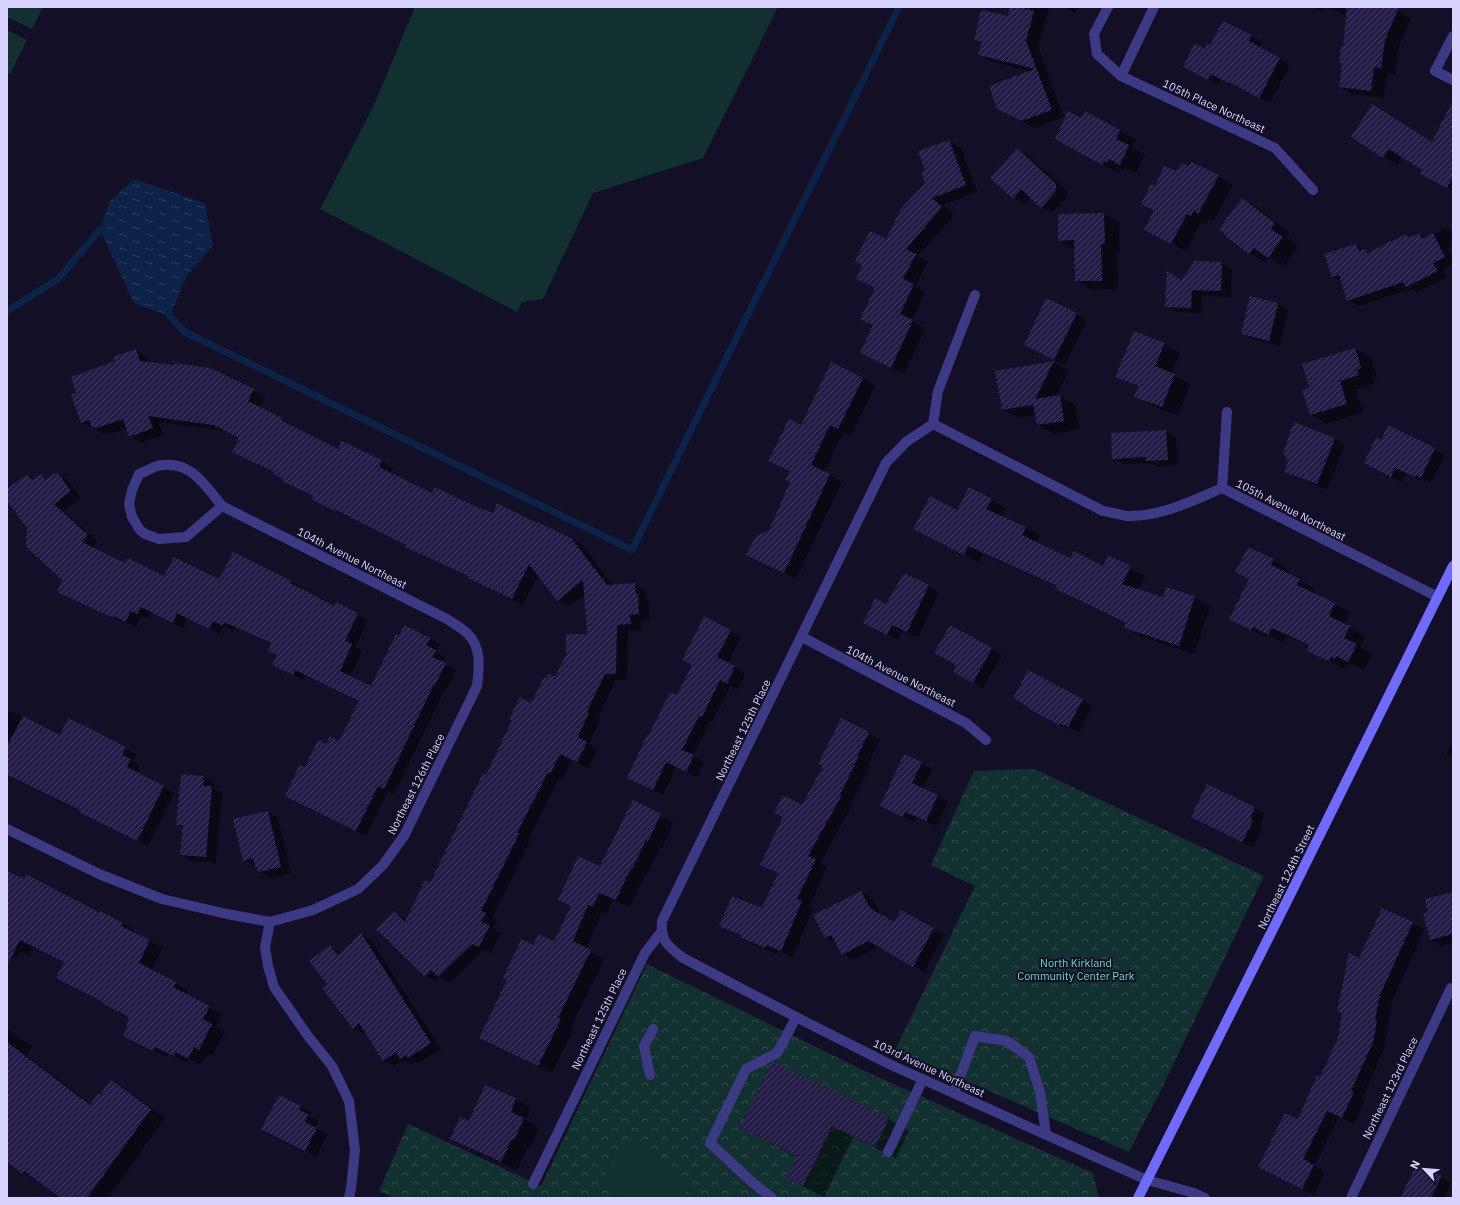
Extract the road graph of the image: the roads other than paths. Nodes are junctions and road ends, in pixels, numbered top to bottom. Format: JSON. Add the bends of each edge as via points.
{"nodes":[{"id":1,"x":1108,"y":7,"type":"edge"},
{"id":2,"x":1154,"y":7,"type":"edge"},
{"id":3,"x":1453,"y":36,"type":"edge"},
{"id":4,"x":1121,"y":76,"type":"junction"},
{"id":5,"x":1453,"y":80,"type":"edge"},
{"id":6,"x":1313,"y":190,"type":"dead end"},
{"id":7,"x":976,"y":295,"type":"dead end"},
{"id":8,"x":1227,"y":412,"type":"dead end"},
{"id":9,"x":933,"y":424,"type":"junction"},
{"id":10,"x":1222,"y":488,"type":"junction"},
{"id":11,"x":222,"y":506,"type":"junction"},
{"id":12,"x":1453,"y":566,"type":"edge"},
{"id":13,"x":1438,"y":597,"type":"junction"},
{"id":14,"x":469,"y":634,"type":"joint"},
{"id":15,"x":802,"y":638,"type":"junction"},
{"id":16,"x":986,"y":740,"type":"dead end"},
{"id":17,"x":7,"y":829,"type":"edge"},
{"id":18,"x":270,"y":922,"type":"junction"},
{"id":19,"x":661,"y":932,"type":"junction"},
{"id":20,"x":1451,"y":988,"type":"dead end"},
{"id":21,"x":796,"y":1017,"type":"junction"},
{"id":22,"x":653,"y":1029,"type":"dead end"},
{"id":23,"x":650,"y":1075,"type":"dead end"},
{"id":24,"x":923,"y":1079,"type":"junction"},
{"id":25,"x":954,"y":1093,"type":"junction"},
{"id":26,"x":1046,"y":1134,"type":"junction"},
{"id":27,"x":888,"y":1152,"type":"dead end"},
{"id":28,"x":1146,"y":1180,"type":"junction"},
{"id":29,"x":533,"y":1184,"type":"dead end"},
{"id":30,"x":349,"y":1198,"type":"edge"},
{"id":31,"x":772,"y":1198,"type":"edge"},
{"id":32,"x":1138,"y":1198,"type":"edge"},
{"id":33,"x":1205,"y":1198,"type":"edge"},
{"id":34,"x":1351,"y":1198,"type":"edge"}],
"edges":[{"from":1,"to":4,"type":"street","name":"105th Place Northeast","via":[[1094,34],[1097,54]]},
{"from":2,"to":4,"type":"street"},
{"from":3,"to":5,"type":"street","via":[[1436,72]]},
{"from":4,"to":6,"type":"street","name":"105th Place Northeast","via":[[1275,148]]},
{"from":7,"to":9,"type":"street","via":[[938,391]]},
{"from":8,"to":10,"type":"street"},
{"from":9,"to":10,"type":"street","name":"105th Avenue Northeast","via":[[1103,511],[1127,516],[1154,513]]},
{"from":9,"to":15,"type":"street","name":"Northeast 125th Place","via":[[906,442],[886,463]]},
{"from":10,"to":13,"type":"street","name":"105th Avenue Northeast"},
{"from":11,"to":11,"type":"street","name":"104th Avenue Northeast","via":[[200,479],[178,465],[156,466],[139,474],[129,504],[132,517],[140,530],[158,539],[186,537]]},
{"from":11,"to":14,"type":"street","name":"104th Avenue Northeast","via":[[447,619]]},
{"from":12,"to":13,"type":"main road","name":"Northeast 124th Street"},
{"from":13,"to":28,"type":"main road","name":"Northeast 124th Street"},
{"from":14,"to":18,"type":"street","name":"Northeast 126th Place","via":[[477,648],[477,686],[404,836],[383,865],[358,889],[313,910]]},
{"from":15,"to":16,"type":"street","name":"104th Avenue Northeast","via":[[966,723]]},
{"from":15,"to":19,"type":"street","name":"Northeast 125th Place","via":[[662,921]]},
{"from":17,"to":18,"type":"street","via":[[99,874],[162,899]]},
{"from":18,"to":30,"type":"street","via":[[265,947],[274,987],[332,1066],[349,1101],[355,1150]]},
{"from":19,"to":21,"type":"street","name":"103rd Avenue Northeast","via":[[667,946],[683,958]]},
{"from":19,"to":29,"type":"street","name":"Northeast 125th Place","via":[[645,953]]},
{"from":20,"to":34,"type":"street","name":"Northeast 123rd Place"},
{"from":21,"to":24,"type":"street","name":"103rd Avenue Northeast"},
{"from":21,"to":31,"type":"street","via":[[777,1052],[746,1069],[710,1142]]},
{"from":22,"to":23,"type":"street","via":[[644,1046]]},
{"from":24,"to":25,"type":"street","name":"103rd Avenue Northeast"},
{"from":24,"to":27,"type":"street"},
{"from":25,"to":26,"type":"street","name":"103rd Avenue Northeast"},
{"from":25,"to":26,"type":"street","via":[[975,1036],[1007,1042],[1029,1057],[1040,1092]]},
{"from":26,"to":28,"type":"street","name":"103rd Avenue Northeast"},
{"from":28,"to":32,"type":"main road","name":"Northeast 124th Street"},
{"from":28,"to":33,"type":"street","name":"103rd Avenue Northeast"}]}
